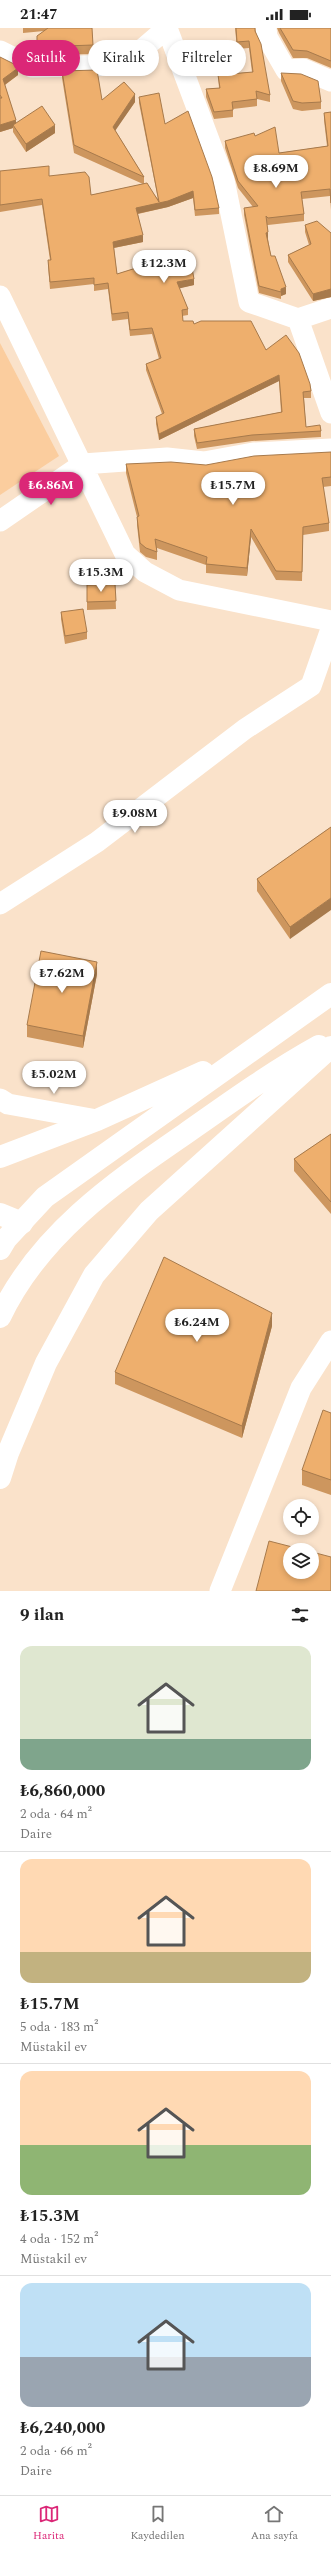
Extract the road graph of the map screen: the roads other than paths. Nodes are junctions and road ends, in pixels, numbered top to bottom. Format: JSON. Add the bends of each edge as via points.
{"nodes":[{"id":1,"x":167,"y":28,"type":"edge"},
{"id":2,"x":266,"y":28,"type":"edge"},
{"id":3,"x":0,"y":51,"type":"edge"},
{"id":4,"x":331,"y":80,"type":"edge"},
{"id":5,"x":0,"y":296,"type":"edge"},
{"id":6,"x":331,"y":308,"type":"edge"},
{"id":7,"x":298,"y":319,"type":"junction"},
{"id":8,"x":331,"y":413,"type":"edge"},
{"id":9,"x":331,"y":449,"type":"edge"},
{"id":10,"x":83,"y":464,"type":"junction"},
{"id":11,"x":0,"y":521,"type":"edge"},
{"id":12,"x":331,"y":621,"type":"edge"},
{"id":13,"x":331,"y":629,"type":"edge"},
{"id":14,"x":331,"y":674,"type":"edge"},
{"id":15,"x":311,"y":686,"type":"junction"},
{"id":16,"x":0,"y":904,"type":"edge"},
{"id":17,"x":331,"y":994,"type":"edge"},
{"id":18,"x":331,"y":1039,"type":"edge"},
{"id":19,"x":331,"y":1047,"type":"edge"},
{"id":20,"x":251,"y":1050,"type":"junction"},
{"id":21,"x":0,"y":1099,"type":"edge"},
{"id":22,"x":97,"y":1120,"type":"junction"},
{"id":23,"x":0,"y":1157,"type":"edge"},
{"id":24,"x":0,"y":1214,"type":"edge"},
{"id":25,"x":22,"y":1223,"type":"junction"},
{"id":26,"x":48,"y":1245,"type":"junction"},
{"id":27,"x":0,"y":1249,"type":"edge"},
{"id":28,"x":0,"y":1253,"type":"edge"},
{"id":29,"x":31,"y":1265,"type":"junction"},
{"id":30,"x":0,"y":1317,"type":"edge"},
{"id":31,"x":331,"y":1341,"type":"edge"},
{"id":32,"x":0,"y":1478,"type":"edge"},
{"id":33,"x":220,"y":1591,"type":"edge"}],
"edges":[{"from":1,"to":3,"type":"street","via":[[124,65],[32,67]]},
{"from":1,"to":7,"type":"street","via":[[224,180],[249,302]]},
{"from":2,"to":4,"type":"street","via":[[267,37],[286,70],[303,69]]},
{"from":5,"to":10,"type":"street"},
{"from":6,"to":7,"type":"street"},
{"from":7,"to":8,"type":"street"},
{"from":9,"to":10,"type":"street","via":[[253,453],[204,462],[167,458]]},
{"from":10,"to":11,"type":"street"},
{"from":10,"to":12,"type":"street","via":[[125,554],[145,572],[180,590]]},
{"from":13,"to":15,"type":"street"},
{"from":14,"to":15,"type":"street"},
{"from":15,"to":16,"type":"street","via":[[245,729],[97,842]]},
{"from":17,"to":20,"type":"main road"},
{"from":18,"to":26,"type":"main road","via":[[272,1072],[121,1178],[81,1211]]},
{"from":19,"to":32,"type":"main road","via":[[149,1211],[94,1275],[46,1363]]},
{"from":20,"to":22,"type":"main road"},
{"from":20,"to":25,"type":"main road","via":[[45,1197]]},
{"from":21,"to":22,"type":"street","via":[[8,1104]]},
{"from":22,"to":23,"type":"main road"},
{"from":24,"to":25,"type":"main road"},
{"from":25,"to":26,"type":"main road"},
{"from":25,"to":27,"type":"main road"},
{"from":26,"to":29,"type":"main road"},
{"from":28,"to":29,"type":"main road"},
{"from":29,"to":30,"type":"main road"},
{"from":31,"to":33,"type":"street","via":[[301,1388]]}]}
